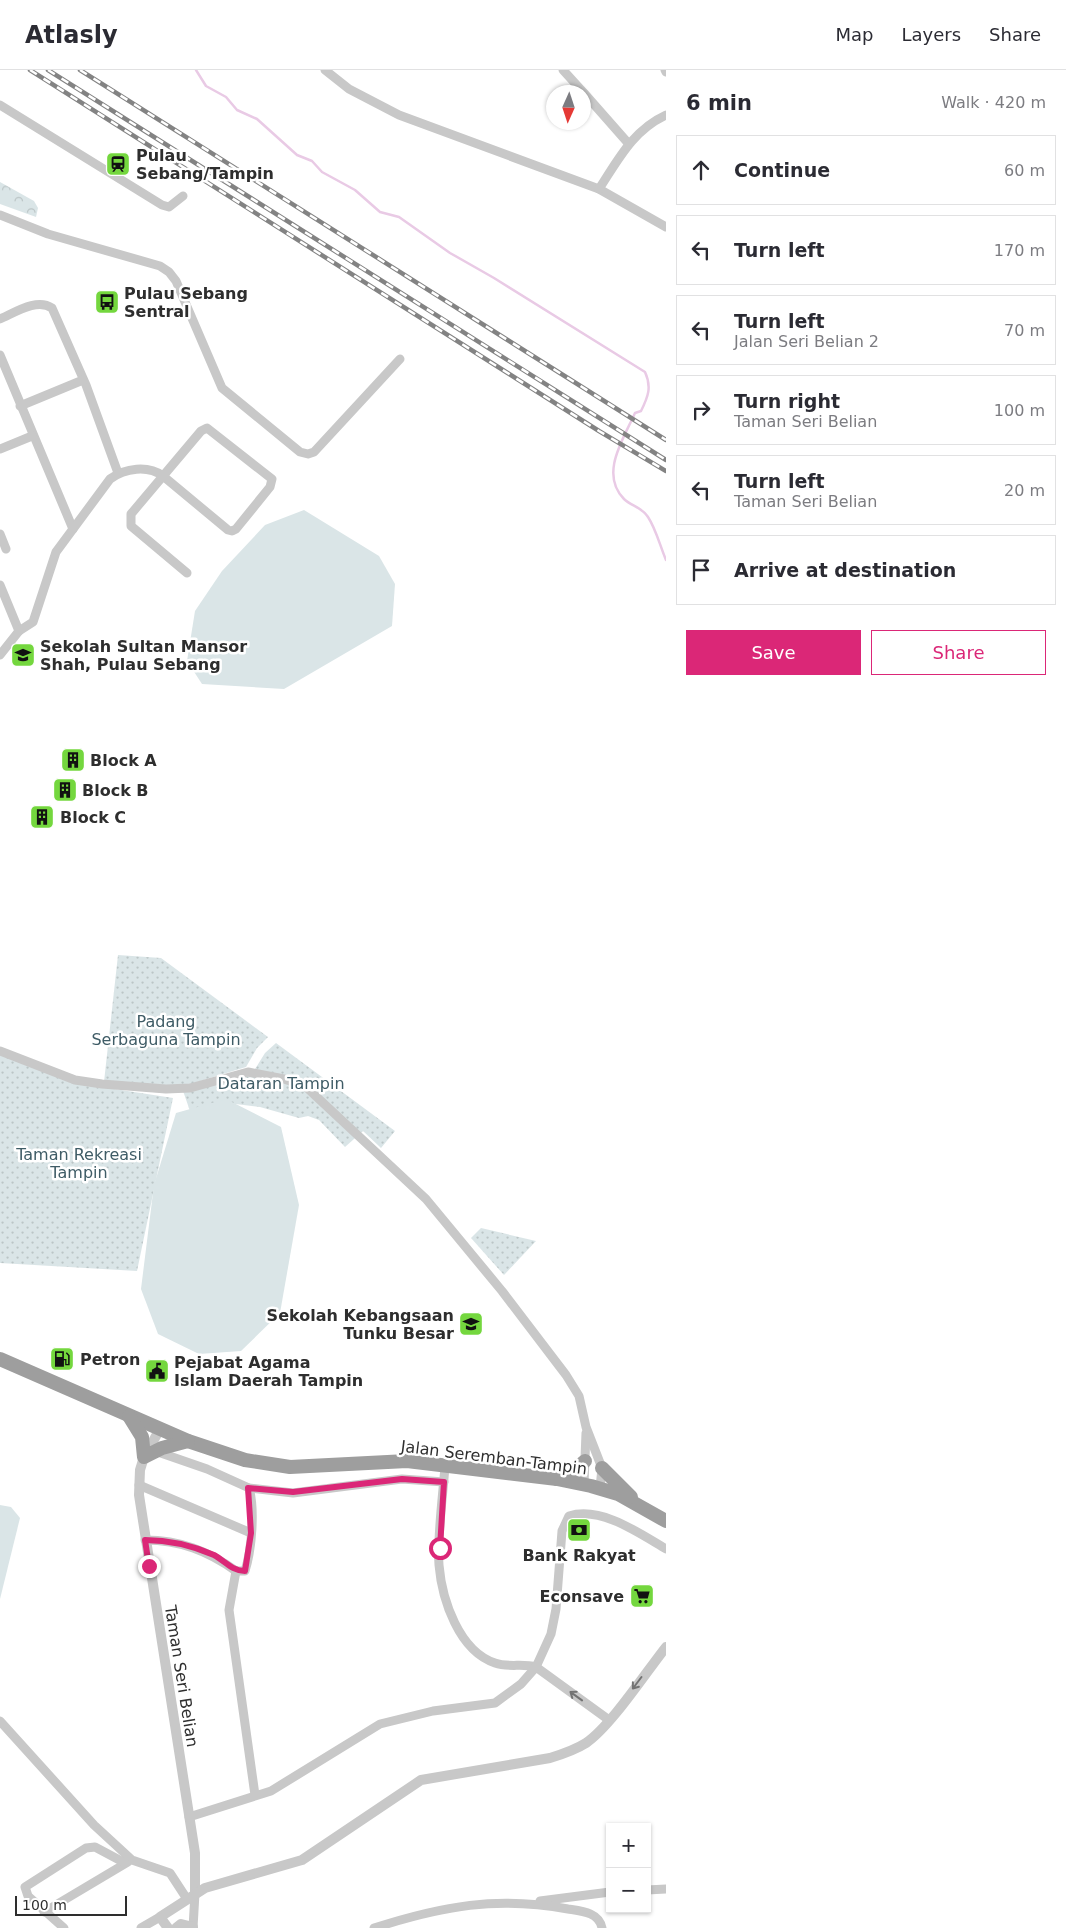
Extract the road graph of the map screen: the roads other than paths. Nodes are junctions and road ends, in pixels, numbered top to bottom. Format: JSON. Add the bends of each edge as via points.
{"nodes":[{"id":1,"x":325,"y":70,"type":"edge"},
{"id":2,"x":563,"y":70,"type":"edge"},
{"id":3,"x":576,"y":85,"type":"edge"},
{"id":4,"x":591,"y":102,"type":"edge"},
{"id":5,"x":0,"y":105,"type":"edge"},
{"id":6,"x":665,"y":116,"type":"edge"},
{"id":7,"x":628,"y":143,"type":"junction"},
{"id":8,"x":599,"y":189,"type":"junction"},
{"id":9,"x":183,"y":196,"type":"dead end"},
{"id":10,"x":0,"y":215,"type":"edge"},
{"id":11,"x":666,"y":227,"type":"edge"},
{"id":12,"x":0,"y":319,"type":"edge"},
{"id":13,"x":0,"y":355,"type":"edge"},
{"id":14,"x":400,"y":359,"type":"dead end"},
{"id":15,"x":83,"y":380,"type":"junction"},
{"id":16,"x":20,"y":406,"type":"junction"},
{"id":17,"x":32,"y":436,"type":"junction"},
{"id":18,"x":0,"y":449,"type":"edge"},
{"id":19,"x":118,"y":473,"type":"junction"},
{"id":20,"x":163,"y":476,"type":"junction"},
{"id":21,"x":73,"y":529,"type":"junction"},
{"id":22,"x":0,"y":534,"type":"edge"},
{"id":23,"x":6,"y":549,"type":"dead end"},
{"id":24,"x":187,"y":573,"type":"dead end"},
{"id":25,"x":0,"y":585,"type":"edge"},
{"id":26,"x":19,"y":631,"type":"junction"},
{"id":27,"x":0,"y":655,"type":"edge"},
{"id":28,"x":0,"y":1051,"type":"edge"},
{"id":29,"x":0,"y":1359,"type":"edge"},
{"id":30,"x":128,"y":1416,"type":"junction"},
{"id":31,"x":586,"y":1427,"type":"junction"},
{"id":32,"x":156,"y":1428,"type":"junction"},
{"id":33,"x":188,"y":1441,"type":"junction"},
{"id":34,"x":149,"y":1451,"type":"junction"},
{"id":35,"x":585,"y":1461,"type":"junction"},
{"id":36,"x":445,"y":1466,"type":"junction"},
{"id":37,"x":602,"y":1468,"type":"junction"},
{"id":38,"x":557,"y":1479,"type":"junction"},
{"id":39,"x":444,"y":1482,"type":"junction"},
{"id":40,"x":584,"y":1484,"type":"junction"},
{"id":41,"x":139,"y":1485,"type":"junction"},
{"id":42,"x":248,"y":1488,"type":"junction"},
{"id":43,"x":600,"y":1488,"type":"junction"},
{"id":44,"x":641,"y":1506,"type":"junction"},
{"id":45,"x":666,"y":1521,"type":"edge"},
{"id":46,"x":251,"y":1533,"type":"junction"},
{"id":47,"x":145,"y":1540,"type":"junction"},
{"id":48,"x":666,"y":1549,"type":"edge"},
{"id":49,"x":241,"y":1571,"type":"junction"},
{"id":50,"x":666,"y":1647,"type":"edge"},
{"id":51,"x":536,"y":1667,"type":"junction"},
{"id":52,"x":609,"y":1720,"type":"junction"},
{"id":53,"x":0,"y":1721,"type":"edge"},
{"id":54,"x":255,"y":1795,"type":"junction"},
{"id":55,"x":189,"y":1817,"type":"junction"},
{"id":56,"x":128,"y":1861,"type":"junction"},
{"id":57,"x":666,"y":1889,"type":"edge"},
{"id":58,"x":651,"y":1890,"type":"edge"},
{"id":59,"x":606,"y":1893,"type":"edge"},
{"id":60,"x":191,"y":1896,"type":"junction"},
{"id":61,"x":532,"y":1902,"type":"junction"},
{"id":62,"x":44,"y":1912,"type":"junction"},
{"id":63,"x":160,"y":1917,"type":"junction"},
{"id":64,"x":64,"y":1928,"type":"edge"},
{"id":65,"x":140,"y":1928,"type":"edge"},
{"id":66,"x":168,"y":1928,"type":"edge"},
{"id":67,"x":176,"y":1928,"type":"edge"},
{"id":68,"x":193,"y":1928,"type":"edge"},
{"id":69,"x":374,"y":1928,"type":"edge"},
{"id":70,"x":602,"y":1928,"type":"edge"}],
"edges":[{"from":1,"to":8,"type":"street","via":[[349,89],[399,115]]},
{"from":2,"to":3,"type":"street"},
{"from":4,"to":7,"type":"street"},
{"from":5,"to":9,"type":"street","via":[[162,206],[169,207]]},
{"from":6,"to":7,"type":"street","via":[[645,127]]},
{"from":7,"to":8,"type":"street"},
{"from":8,"to":11,"type":"street"},
{"from":10,"to":14,"type":"street","via":[[48,234],[160,266],[169,272],[176,281],[222,388],[300,452],[314,452]]},
{"from":12,"to":15,"type":"street","via":[[36,304],[52,308]]},
{"from":13,"to":16,"type":"street"},
{"from":15,"to":16,"type":"street"},
{"from":15,"to":19,"type":"street"},
{"from":16,"to":17,"type":"street"},
{"from":17,"to":18,"type":"street"},
{"from":17,"to":21,"type":"street"},
{"from":19,"to":20,"type":"street","via":[[142,469],[154,470]]},
{"from":19,"to":21,"type":"street"},
{"from":20,"to":20,"type":"street","via":[[232,531],[272,483],[272,479],[207,428]]},
{"from":20,"to":24,"type":"street","via":[[129,519],[131,526]]},
{"from":21,"to":26,"type":"street","via":[[56,552],[33,622]]},
{"from":22,"to":23,"type":"street"},
{"from":25,"to":26,"type":"street"},
{"from":26,"to":27,"type":"street"},
{"from":28,"to":31,"type":"street","via":[[75,1080],[102,1084],[190,1088],[248,1072],[305,1086],[432,1205],[566,1375],[579,1396]]},
{"from":29,"to":30,"type":"highway","name":"Jalan Seremban-Tampin"},
{"from":30,"to":32,"type":"highway","name":"Jalan Seremban-Tampin"},
{"from":30,"to":34,"type":"highway"},
{"from":31,"to":35,"type":"street"},
{"from":31,"to":37,"type":"street"},
{"from":32,"to":33,"type":"highway","name":"Jalan Seremban-Tampin"},
{"from":32,"to":34,"type":"street","name":"Taman Seri Belian"},
{"from":33,"to":34,"type":"highway"},
{"from":33,"to":36,"type":"highway","name":"Jalan Seremban-Tampin","via":[[267,1465],[407,1462]]},
{"from":34,"to":41,"type":"street","name":"Taman Seri Belian"},
{"from":34,"to":42,"type":"street","via":[[207,1470]]},
{"from":35,"to":38,"type":"highway","via":[[571,1473]]},
{"from":35,"to":40,"type":"street"},
{"from":36,"to":38,"type":"highway","name":"Jalan Seremban-Tampin"},
{"from":36,"to":39,"type":"street"},
{"from":37,"to":43,"type":"street"},
{"from":37,"to":44,"type":"highway"},
{"from":38,"to":40,"type":"highway","name":"Jalan Seremban-Tampin"},
{"from":39,"to":42,"type":"street","via":[[402,1479],[293,1492]]},
{"from":39,"to":51,"type":"street","via":[[439,1564],[459,1634],[476,1652],[494,1663]]},
{"from":40,"to":43,"type":"highway","name":"Jalan Seremban-Tampin"},
{"from":41,"to":46,"type":"street"},
{"from":41,"to":47,"type":"street","name":"Taman Seri Belian"},
{"from":42,"to":46,"type":"street"},
{"from":43,"to":44,"type":"highway","name":"Jalan Seremban-Tampin"},
{"from":44,"to":45,"type":"highway","name":"Jalan Seremban-Tampin"},
{"from":46,"to":49,"type":"street"},
{"from":47,"to":49,"type":"street","via":[[184,1544],[216,1556]]},
{"from":47,"to":55,"type":"street","name":"Taman Seri Belian"},
{"from":48,"to":51,"type":"street","via":[[638,1532],[604,1518],[580,1513],[569,1516],[562,1531],[551,1634]]},
{"from":49,"to":54,"type":"street","via":[[228,1610]]},
{"from":50,"to":52,"type":"street","one_way":true},
{"from":52,"to":51,"type":"street","one_way":true},
{"from":51,"to":54,"type":"street","via":[[521,1684],[495,1703],[433,1711],[380,1724],[271,1791]]},
{"from":52,"to":60,"type":"street","via":[[588,1742],[550,1758],[421,1780],[302,1860],[204,1888]]},
{"from":53,"to":56,"type":"street"},
{"from":54,"to":55,"type":"street"},
{"from":55,"to":60,"type":"street","name":"Taman Seri Belian","via":[[197,1876]]},
{"from":56,"to":60,"type":"street","via":[[170,1872]]},
{"from":56,"to":62,"type":"street"},
{"from":56,"to":62,"type":"street","via":[[94,1847],[86,1848],[25,1887],[28,1896]]},
{"from":57,"to":58,"type":"street"},
{"from":59,"to":61,"type":"street"},
{"from":60,"to":63,"type":"street"},
{"from":60,"to":68,"type":"street"},
{"from":61,"to":69,"type":"street","via":[[466,1905],[414,1915]]},
{"from":61,"to":70,"type":"street","via":[[589,1913],[598,1918]]},
{"from":62,"to":64,"type":"street"},
{"from":63,"to":65,"type":"street"},
{"from":63,"to":66,"type":"street"},
{"from":67,"to":68,"type":"street","via":[[181,1924]]}]}
